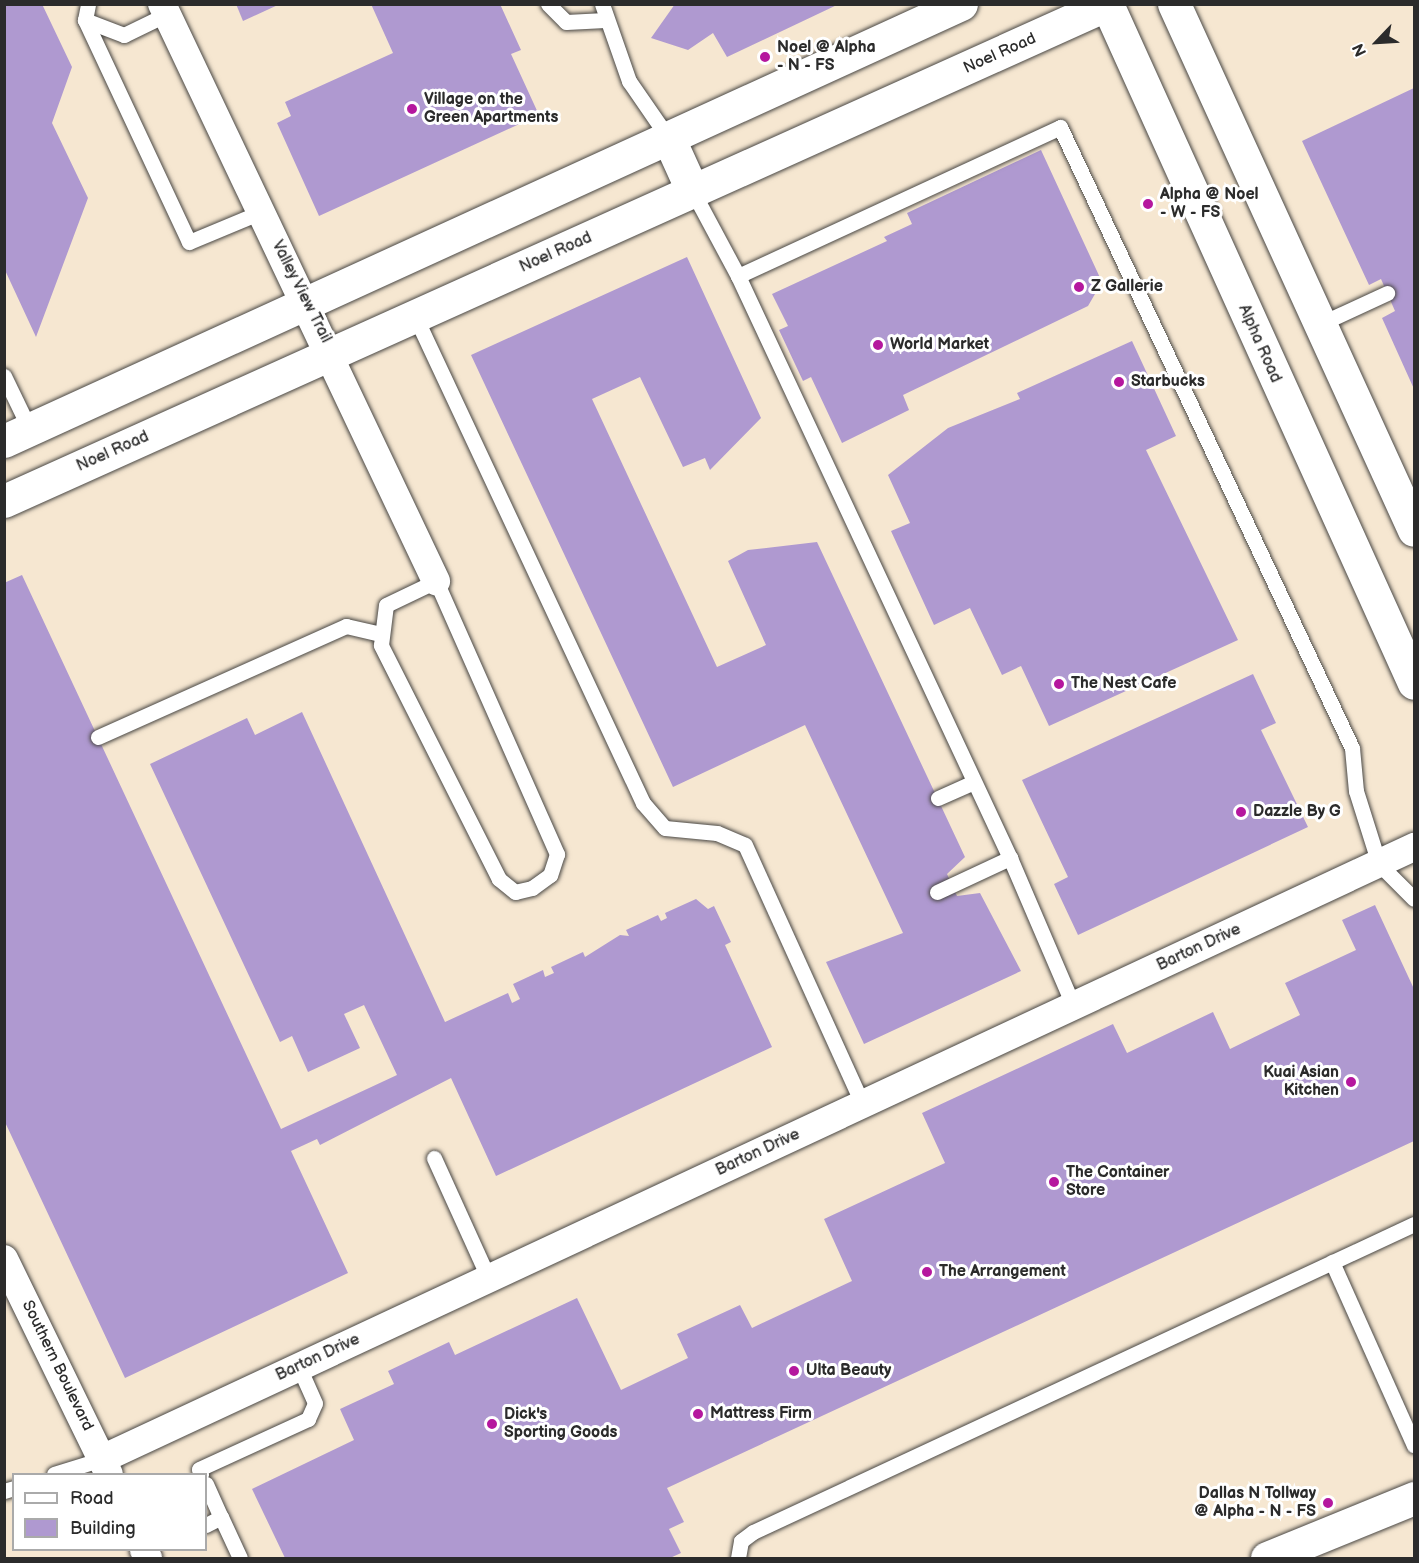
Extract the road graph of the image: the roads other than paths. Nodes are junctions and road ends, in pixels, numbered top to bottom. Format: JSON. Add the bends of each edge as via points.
{"nodes":[{"id":1,"x":88,"y":4,"type":"edge"},
{"id":2,"x":548,"y":4,"type":"edge"},
{"id":3,"x":961,"y":4,"type":"edge"},
{"id":4,"x":1174,"y":4,"type":"edge"},
{"id":5,"x":1107,"y":5,"type":"edge"},
{"id":6,"x":165,"y":9,"type":"edge"},
{"id":7,"x":603,"y":12,"type":"edge"},
{"id":8,"x":86,"y":20,"type":"junction"},
{"id":9,"x":669,"y":139,"type":"junction"},
{"id":10,"x":693,"y":192,"type":"junction"},
{"id":11,"x":261,"y":212,"type":"junction"},
{"id":12,"x":738,"y":276,"type":"junction"},
{"id":13,"x":1387,"y":293,"type":"dead end"},
{"id":14,"x":306,"y":306,"type":"junction"},
{"id":15,"x":415,"y":316,"type":"junction"},
{"id":16,"x":1320,"y":324,"type":"junction"},
{"id":17,"x":333,"y":354,"type":"junction"},
{"id":18,"x":4,"y":375,"type":"edge"},
{"id":19,"x":17,"y":435,"type":"edge"},
{"id":20,"x":4,"y":501,"type":"edge"},
{"id":21,"x":1414,"y":530,"type":"edge"},
{"id":22,"x":436,"y":581,"type":"junction"},
{"id":23,"x":380,"y":634,"type":"junction"},
{"id":24,"x":1414,"y":683,"type":"edge"},
{"id":25,"x":98,"y":737,"type":"dead end"},
{"id":26,"x":974,"y":782,"type":"junction"},
{"id":27,"x":938,"y":798,"type":"dead end"},
{"id":28,"x":1414,"y":848,"type":"edge"},
{"id":29,"x":1010,"y":858,"type":"junction"},
{"id":30,"x":1378,"y":864,"type":"junction"},
{"id":31,"x":937,"y":892,"type":"dead end"},
{"id":32,"x":1414,"y":899,"type":"edge"},
{"id":33,"x":1074,"y":1007,"type":"junction"},
{"id":34,"x":863,"y":1105,"type":"junction"},
{"id":35,"x":434,"y":1158,"type":"dead end"},
{"id":36,"x":1414,"y":1224,"type":"edge"},
{"id":37,"x":4,"y":1259,"type":"edge"},
{"id":38,"x":1332,"y":1262,"type":"junction"},
{"id":39,"x":489,"y":1279,"type":"junction"},
{"id":40,"x":299,"y":1367,"type":"junction"},
{"id":41,"x":1414,"y":1445,"type":"edge"},
{"id":42,"x":106,"y":1467,"type":"edge"},
{"id":43,"x":61,"y":1473,"type":"edge"},
{"id":44,"x":201,"y":1473,"type":"edge"},
{"id":45,"x":207,"y":1486,"type":"edge"},
{"id":46,"x":1414,"y":1498,"type":"edge"},
{"id":47,"x":221,"y":1517,"type":"junction"},
{"id":48,"x":207,"y":1524,"type":"edge"},
{"id":49,"x":240,"y":1558,"type":"edge"},
{"id":50,"x":738,"y":1558,"type":"edge"},
{"id":51,"x":1267,"y":1558,"type":"edge"}],
"edges":[{"from":1,"to":8,"type":"lane"},
{"from":2,"to":7,"type":"lane","via":[[566,22]]},
{"from":3,"to":9,"type":"street"},
{"from":4,"to":16,"type":"street"},
{"from":5,"to":10,"type":"street","name":"Noel Road"},
{"from":5,"to":24,"type":"street","name":"Alpha Road"},
{"from":6,"to":8,"type":"lane","via":[[124,35]]},
{"from":6,"to":11,"type":"street","name":"Valley View Trail"},
{"from":7,"to":9,"type":"lane","via":[[629,81]]},
{"from":8,"to":11,"type":"lane","via":[[189,242]]},
{"from":9,"to":10,"type":"street"},
{"from":9,"to":14,"type":"street"},
{"from":10,"to":12,"type":"lane"},
{"from":10,"to":15,"type":"street","name":"Noel Road"},
{"from":11,"to":14,"type":"street","name":"Valley View Trail"},
{"from":12,"to":26,"type":"lane"},
{"from":12,"to":30,"type":"lane","via":[[1060,127],[1353,748],[1356,791]]},
{"from":13,"to":16,"type":"lane"},
{"from":14,"to":17,"type":"street","name":"Valley View Trail"},
{"from":14,"to":19,"type":"street"},
{"from":15,"to":17,"type":"street","name":"Noel Road"},
{"from":15,"to":34,"type":"lane","via":[[643,803],[665,828],[717,833],[745,845]]},
{"from":16,"to":21,"type":"street"},
{"from":17,"to":20,"type":"street","name":"Noel Road"},
{"from":17,"to":22,"type":"street","name":"Valley View Trail"},
{"from":18,"to":19,"type":"lane"},
{"from":22,"to":23,"type":"lane","via":[[386,605]]},
{"from":22,"to":23,"type":"lane","via":[[557,854],[550,875],[532,888],[515,891],[499,879]]},
{"from":23,"to":25,"type":"lane","via":[[346,626]]},
{"from":26,"to":27,"type":"lane"},
{"from":26,"to":29,"type":"lane"},
{"from":28,"to":30,"type":"street","name":"Barton Drive"},
{"from":29,"to":31,"type":"lane"},
{"from":29,"to":33,"type":"lane"},
{"from":30,"to":32,"type":"lane"},
{"from":30,"to":33,"type":"street","name":"Barton Drive"},
{"from":33,"to":34,"type":"street","name":"Barton Drive"},
{"from":34,"to":39,"type":"street","name":"Barton Drive"},
{"from":35,"to":39,"type":"lane"},
{"from":36,"to":38,"type":"lane"},
{"from":37,"to":42,"type":"street","name":"Southern Boulevard"},
{"from":38,"to":41,"type":"lane"},
{"from":38,"to":50,"type":"lane","via":[[753,1532],[741,1541]]},
{"from":39,"to":40,"type":"street","name":"Barton Drive"},
{"from":40,"to":42,"type":"street","name":"Barton Drive"},
{"from":40,"to":44,"type":"lane","via":[[315,1403],[308,1419],[199,1469]]},
{"from":42,"to":43,"type":"lane"},
{"from":45,"to":47,"type":"lane"},
{"from":46,"to":51,"type":"street"},
{"from":47,"to":48,"type":"lane"},
{"from":47,"to":49,"type":"lane"}]}
